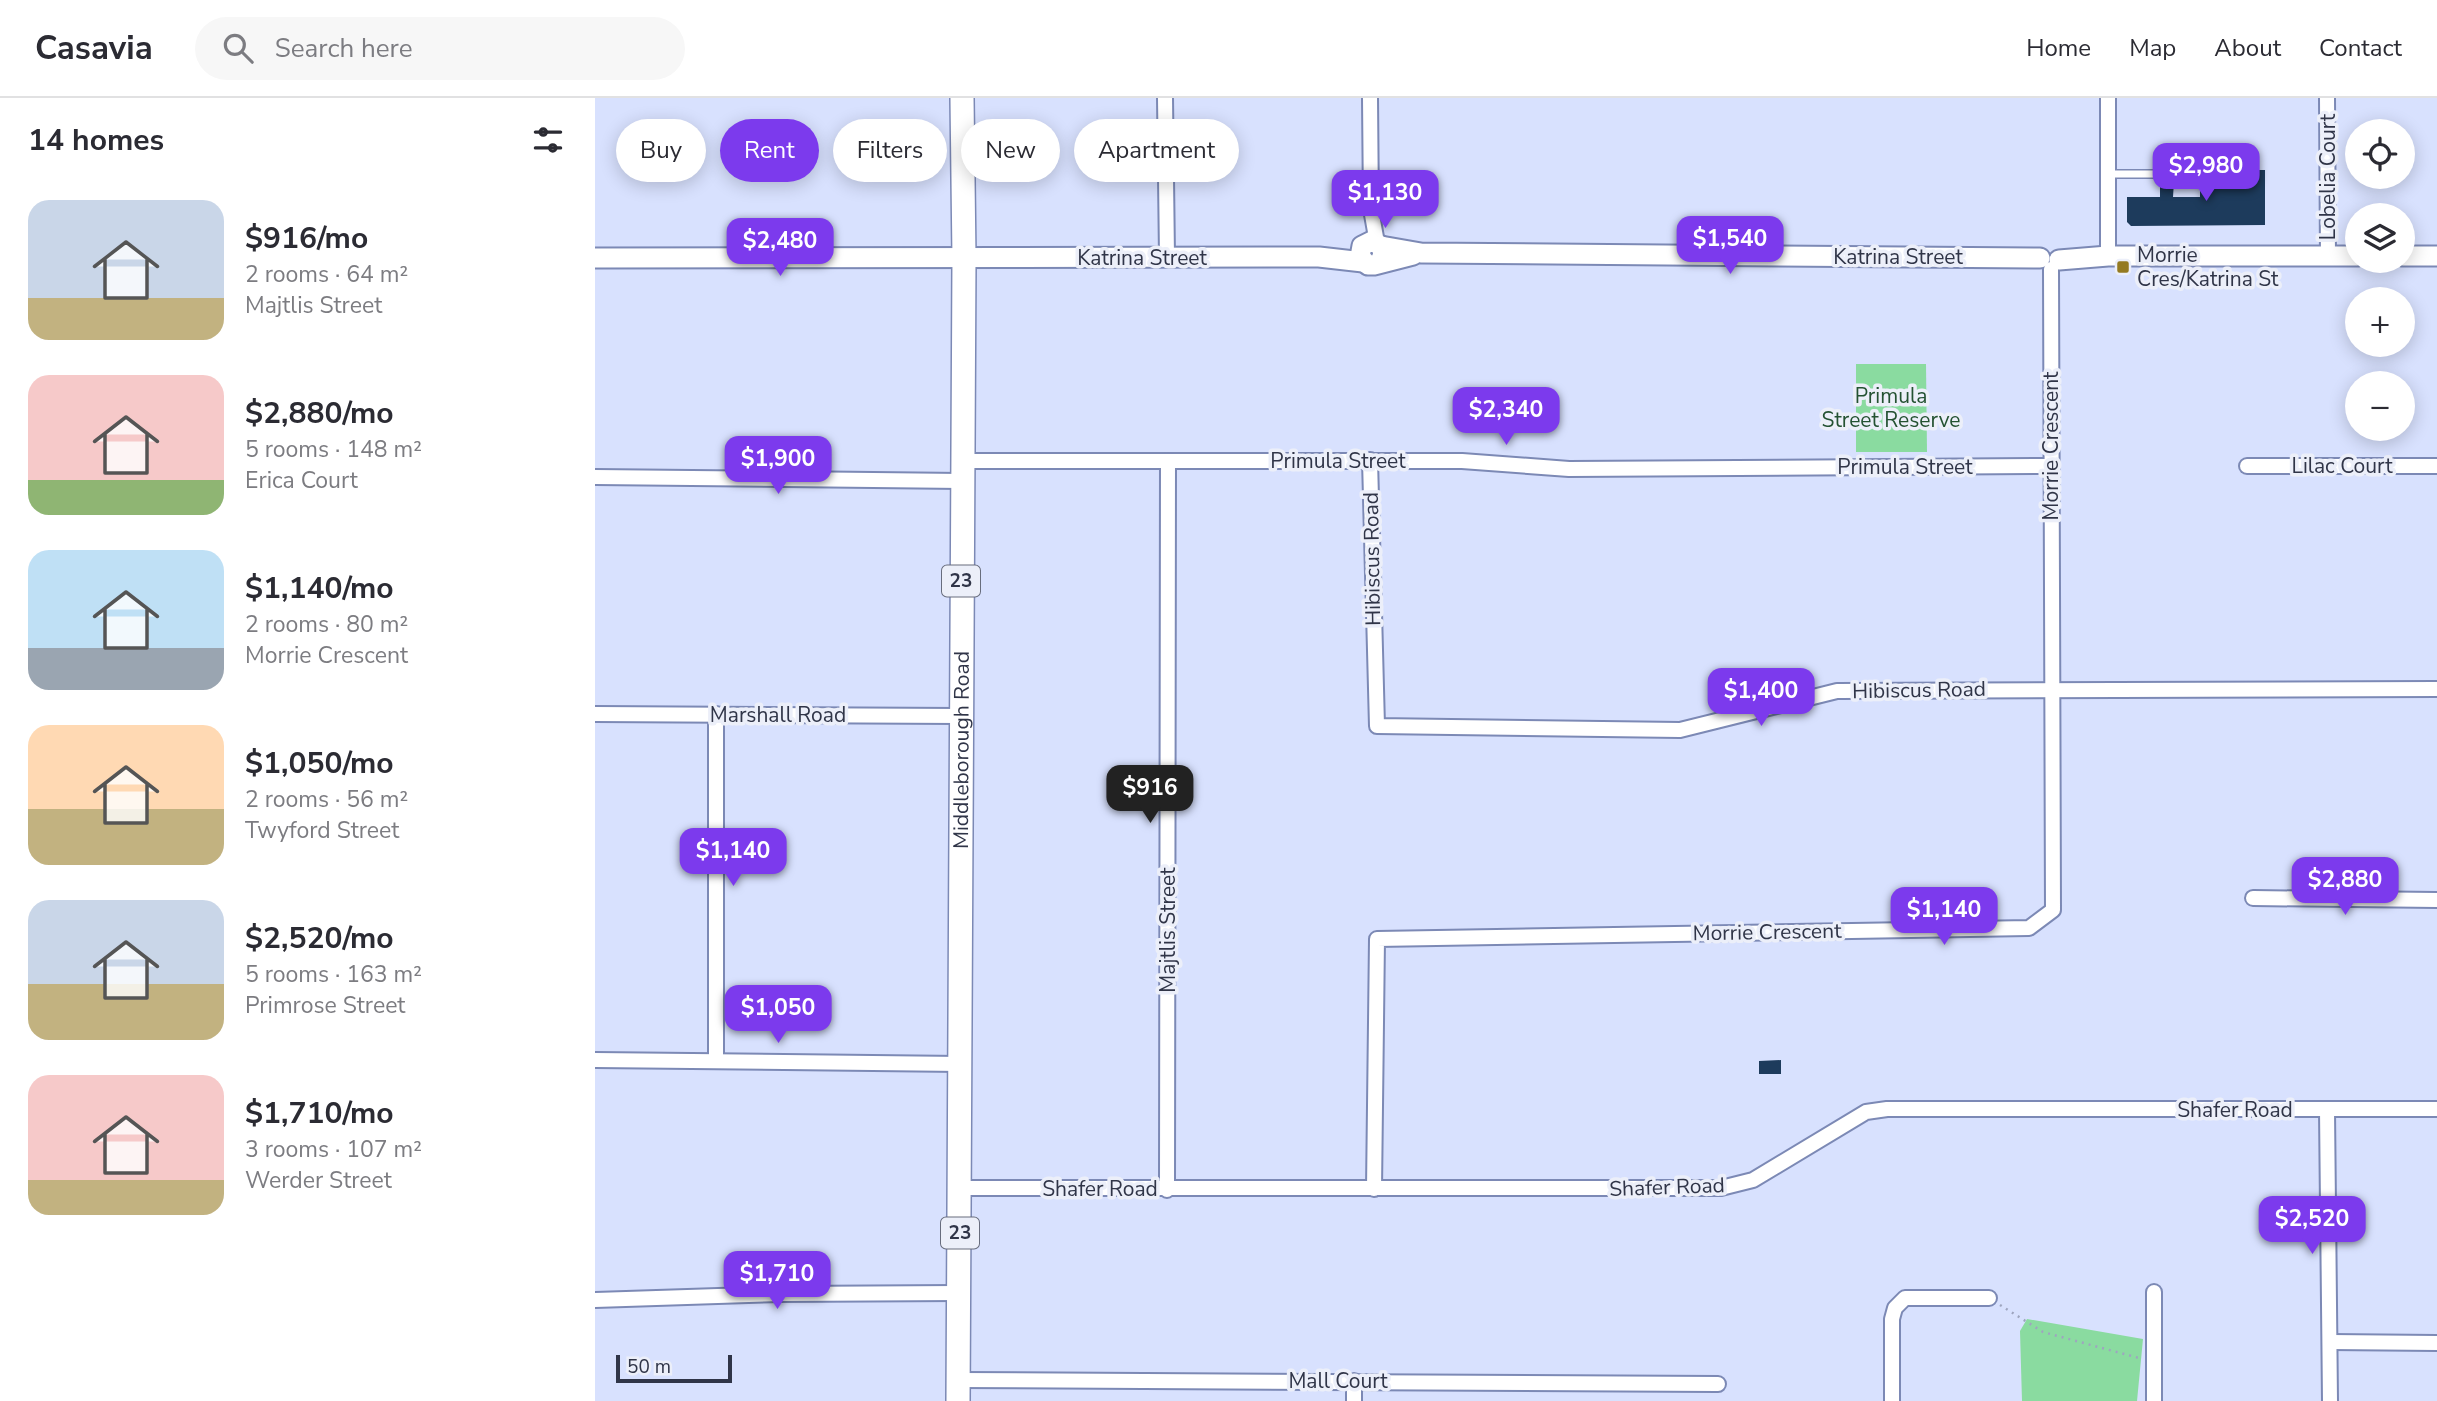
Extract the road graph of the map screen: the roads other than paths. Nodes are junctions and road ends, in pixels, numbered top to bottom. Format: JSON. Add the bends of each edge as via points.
{"nodes":[{"id":1,"x":962,"y":98,"type":"edge"},
{"id":2,"x":1165,"y":98,"type":"edge"},
{"id":3,"x":1370,"y":98,"type":"edge"},
{"id":4,"x":2108,"y":98,"type":"edge"},
{"id":5,"x":2327,"y":98,"type":"edge"},
{"id":6,"x":2108,"y":174,"type":"junction"},
{"id":7,"x":2196,"y":174,"type":"dead end"},
{"id":8,"x":1371,"y":251,"type":"junction"},
{"id":9,"x":2108,"y":256,"type":"junction"},
{"id":10,"x":2328,"y":256,"type":"junction"},
{"id":11,"x":2345,"y":256,"type":"edge"},
{"id":12,"x":2415,"y":256,"type":"edge"},
{"id":13,"x":2437,"y":256,"type":"edge"},
{"id":14,"x":595,"y":257,"type":"edge"},
{"id":15,"x":1167,"y":257,"type":"junction"},
{"id":16,"x":964,"y":258,"type":"junction"},
{"id":17,"x":2050,"y":263,"type":"junction"},
{"id":18,"x":1370,"y":460,"type":"junction"},
{"id":19,"x":1168,"y":461,"type":"junction"},
{"id":20,"x":2247,"y":466,"type":"dead end"},
{"id":21,"x":2437,"y":466,"type":"edge"},
{"id":22,"x":2050,"y":467,"type":"junction"},
{"id":23,"x":962,"y":471,"type":"junction"},
{"id":24,"x":595,"y":477,"type":"edge"},
{"id":25,"x":2053,"y":688,"type":"junction"},
{"id":26,"x":2437,"y":689,"type":"edge"},
{"id":27,"x":595,"y":714,"type":"edge"},
{"id":28,"x":716,"y":714,"type":"junction"},
{"id":29,"x":960,"y":716,"type":"junction"},
{"id":30,"x":2253,"y":898,"type":"dead end"},
{"id":31,"x":2437,"y":900,"type":"edge"},
{"id":32,"x":595,"y":1060,"type":"edge"},
{"id":33,"x":716,"y":1061,"type":"junction"},
{"id":34,"x":961,"y":1065,"type":"junction"},
{"id":35,"x":2437,"y":1109,"type":"edge"},
{"id":36,"x":2326,"y":1110,"type":"junction"},
{"id":37,"x":961,"y":1188,"type":"junction"},
{"id":38,"x":1167,"y":1189,"type":"junction"},
{"id":39,"x":1374,"y":1189,"type":"junction"},
{"id":40,"x":2154,"y":1292,"type":"dead end"},
{"id":41,"x":958,"y":1293,"type":"junction"},
{"id":42,"x":1989,"y":1298,"type":"road end"},
{"id":43,"x":595,"y":1300,"type":"edge"},
{"id":44,"x":2330,"y":1342,"type":"junction"},
{"id":45,"x":2437,"y":1343,"type":"edge"},
{"id":46,"x":1354,"y":1381,"type":"junction"},
{"id":47,"x":1719,"y":1384,"type":"dead end"},
{"id":48,"x":958,"y":1391,"type":"edge"},
{"id":49,"x":1354,"y":1401,"type":"edge"},
{"id":50,"x":1892,"y":1401,"type":"edge"},
{"id":51,"x":2154,"y":1401,"type":"edge"},
{"id":52,"x":2330,"y":1401,"type":"edge"}],
"edges":[{"from":1,"to":16,"type":"main road","name":"Middleborough Road","number":"23"},
{"from":2,"to":15,"type":"street"},
{"from":3,"to":8,"type":"street"},
{"from":4,"to":6,"type":"street"},
{"from":5,"to":10,"type":"street","name":"Lobelia Court"},
{"from":6,"to":7,"type":"lane"},
{"from":6,"to":9,"type":"street"},
{"from":8,"to":15,"type":"street","name":"Katrina Street","via":[[1319,257]]},
{"from":8,"to":17,"type":"street","name":"Katrina Street"},
{"from":9,"to":10,"type":"street","name":"Katrina Street"},
{"from":9,"to":17,"type":"street","name":"Katrina Street"},
{"from":10,"to":11,"type":"street","name":"Katrina Street"},
{"from":12,"to":13,"type":"street"},
{"from":14,"to":16,"type":"street","name":"Katrina Street"},
{"from":15,"to":16,"type":"street","name":"Katrina Street"},
{"from":16,"to":23,"type":"main road","name":"Middleborough Road","number":"23"},
{"from":17,"to":22,"type":"street","name":"Morrie Crescent"},
{"from":18,"to":19,"type":"street","name":"Primula Street"},
{"from":18,"to":22,"type":"street","name":"Primula Street","via":[[1569,469]]},
{"from":18,"to":25,"type":"street","name":"Hibiscus Road","via":[[1377,726],[1680,730],[1837,691]]},
{"from":19,"to":23,"type":"street","name":"Primula Street"},
{"from":19,"to":38,"type":"street","name":"Majtlis Street"},
{"from":20,"to":21,"type":"street","name":"Lilac Court"},
{"from":22,"to":25,"type":"street","name":"Morrie Crescent"},
{"from":23,"to":24,"type":"street","name":"Primula Street"},
{"from":23,"to":29,"type":"main road","name":"Middleborough Road","number":"23"},
{"from":25,"to":26,"type":"street","name":"Hibiscus Road"},
{"from":25,"to":39,"type":"street","name":"Morrie Crescent","via":[[2053,911],[2029,928],[1377,939]]},
{"from":27,"to":28,"type":"street","name":"Marshall Road"},
{"from":28,"to":29,"type":"street","name":"Marshall Road"},
{"from":28,"to":33,"type":"street"},
{"from":29,"to":34,"type":"main road","name":"Middleborough Road","number":"23"},
{"from":30,"to":31,"type":"street"},
{"from":32,"to":33,"type":"street"},
{"from":33,"to":34,"type":"street"},
{"from":34,"to":37,"type":"main road","name":"Middleborough Road","number":"23"},
{"from":35,"to":36,"type":"street","name":"Shafer Road"},
{"from":36,"to":39,"type":"street","name":"Shafer Road","via":[[1887,1109],[1866,1112],[1753,1180],[1721,1188]]},
{"from":36,"to":44,"type":"street"},
{"from":37,"to":38,"type":"street","name":"Shafer Road"},
{"from":37,"to":41,"type":"main road","name":"Middleborough Road","number":"23"},
{"from":38,"to":39,"type":"street","name":"Shafer Road"},
{"from":40,"to":51,"type":"street"},
{"from":41,"to":43,"type":"street"},
{"from":41,"to":48,"type":"main road","name":"Middleborough Road","number":"23"},
{"from":42,"to":50,"type":"street","via":[[1905,1298],[1895,1308]]},
{"from":44,"to":45,"type":"street"},
{"from":44,"to":52,"type":"street"},
{"from":46,"to":47,"type":"street","name":"Mall Court"},
{"from":46,"to":48,"type":"street","name":"Mall Court"},
{"from":46,"to":49,"type":"street"}]}
